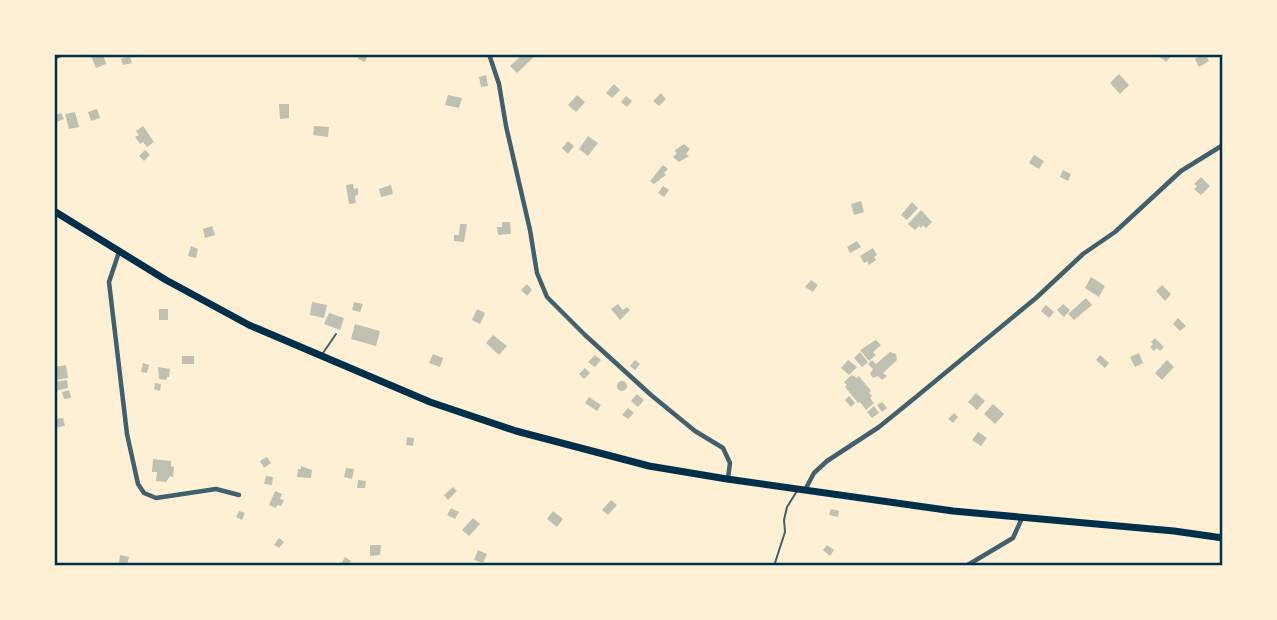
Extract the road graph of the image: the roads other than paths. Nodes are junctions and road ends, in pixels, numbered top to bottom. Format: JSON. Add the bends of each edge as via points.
{"nodes":[{"id":1,"x":65,"y":54,"type":"edge"},
{"id":2,"x":489,"y":54,"type":"edge"},
{"id":3,"x":54,"y":59,"type":"edge"},
{"id":4,"x":1223,"y":145,"type":"edge"},
{"id":5,"x":54,"y":211,"type":"edge"},
{"id":6,"x":119,"y":252,"type":"junction"},
{"id":7,"x":336,"y":334,"type":"dead end"},
{"id":8,"x":321,"y":357,"type":"junction"},
{"id":9,"x":727,"y":479,"type":"junction"},
{"id":10,"x":801,"y":490,"type":"junction"},
{"id":11,"x":239,"y":495,"type":"dead end"},
{"id":12,"x":1022,"y":519,"type":"junction"},
{"id":13,"x":1223,"y":538,"type":"edge"},
{"id":14,"x":774,"y":566,"type":"edge"},
{"id":15,"x":966,"y":566,"type":"edge"}],
"edges":[{"from":1,"to":3,"type":"lane"},
{"from":2,"to":9,"type":"street","via":[[537,273],[547,297],[651,395],[723,448],[730,463]]},
{"from":4,"to":10,"type":"street","via":[[1181,171],[958,363],[827,461]]},
{"from":5,"to":6,"type":"main road"},
{"from":6,"to":8,"type":"main road","via":[[215,307]]},
{"from":6,"to":11,"type":"street","via":[[109,282],[127,434],[138,484],[156,498],[216,489]]},
{"from":7,"to":8,"type":"lane"},
{"from":8,"to":9,"type":"main road","via":[[450,410],[516,431],[649,466]]},
{"from":9,"to":10,"type":"main road"},
{"from":10,"to":12,"type":"main road"},
{"from":10,"to":14,"type":"lane","via":[[787,508]]},
{"from":12,"to":13,"type":"main road"},
{"from":12,"to":15,"type":"street","via":[[1013,538]]}]}
